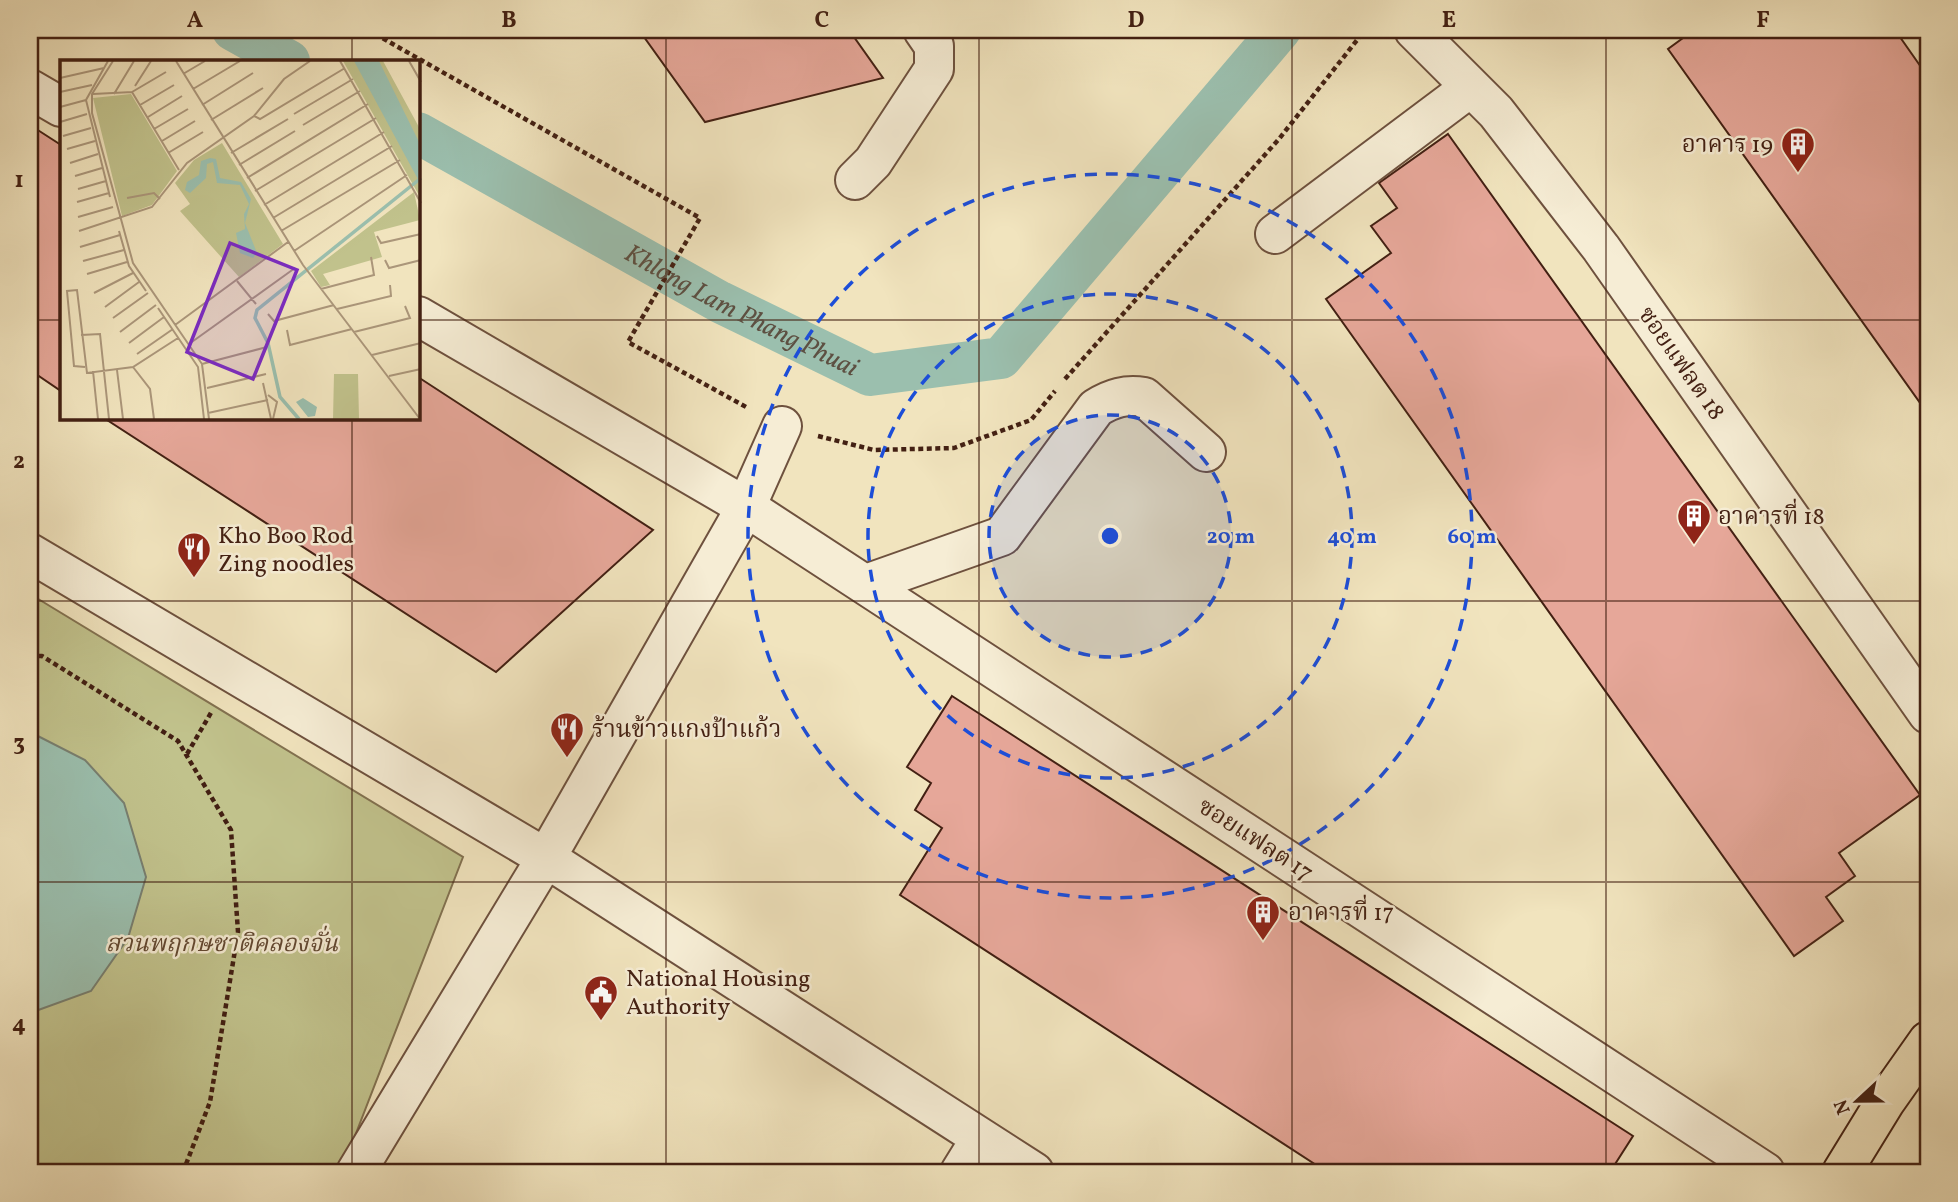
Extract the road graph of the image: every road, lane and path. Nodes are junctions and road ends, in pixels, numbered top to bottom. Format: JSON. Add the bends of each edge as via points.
{"nodes":[{"id":1,"x":368,"y":30,"type":"edge"},
{"id":2,"x":923,"y":30,"type":"edge"},
{"id":3,"x":1365,"y":30,"type":"edge"},
{"id":4,"x":1414,"y":30,"type":"edge"},
{"id":5,"x":1471,"y":88,"type":"junction"},
{"id":6,"x":30,"y":89,"type":"edge"},
{"id":7,"x":60,"y":106,"type":"edge"},
{"id":8,"x":855,"y":180,"type":"dead end"},
{"id":9,"x":1275,"y":234,"type":"dead end"},
{"id":10,"x":420,"y":317,"type":"edge"},
{"id":11,"x":1064,"y":380,"type":"dead end"},
{"id":12,"x":1056,"y":390,"type":"dead end"},
{"id":13,"x":782,"y":426,"type":"junction"},
{"id":14,"x":1206,"y":452,"type":"dead end"},
{"id":15,"x":746,"y":507,"type":"junction"},
{"id":16,"x":30,"y":553,"type":"edge"},
{"id":17,"x":866,"y":584,"type":"junction"},
{"id":18,"x":30,"y":656,"type":"edge"},
{"id":19,"x":212,"y":711,"type":"dead end"},
{"id":20,"x":1928,"y":714,"type":"edge"},
{"id":21,"x":187,"y":754,"type":"junction"},
{"id":22,"x":546,"y":858,"type":"junction"},
{"id":23,"x":1928,"y":1041,"type":"edge"},
{"id":24,"x":981,"y":1138,"type":"junction"},
{"id":25,"x":183,"y":1172,"type":"edge"},
{"id":26,"x":356,"y":1172,"type":"edge"},
{"id":27,"x":960,"y":1172,"type":"edge"},
{"id":28,"x":1034,"y":1172,"type":"edge"},
{"id":29,"x":1765,"y":1172,"type":"edge"},
{"id":30,"x":1842,"y":1172,"type":"edge"}],
"edges":[{"from":1,"to":13,"type":"path","via":[[699,218],[628,342]]},
{"from":2,"to":8,"type":"street","via":[[934,46],[934,69],[873,162]]},
{"from":3,"to":11,"type":"path","via":[[1279,139]]},
{"from":4,"to":5,"type":"street","name":"ซอยแฟลต 18"},
{"from":5,"to":9,"type":"street"},
{"from":5,"to":20,"type":"street","name":"ซอยแฟลต 18","via":[[1496,112],[1601,248]]},
{"from":6,"to":7,"type":"street"},
{"from":10,"to":15,"type":"street","name":"ซอยแฟลต 17"},
{"from":12,"to":13,"type":"path","via":[[1031,421],[954,448],[874,450]]},
{"from":13,"to":15,"type":"street"},
{"from":14,"to":17,"type":"street","via":[[1144,397],[1109,400],[1096,408],[1002,536]]},
{"from":15,"to":17,"type":"street","name":"ซอยแฟลต 17"},
{"from":15,"to":22,"type":"street"},
{"from":16,"to":22,"type":"street"},
{"from":17,"to":29,"type":"street","name":"ซอยแฟลต 17"},
{"from":18,"to":21,"type":"path","via":[[42,656],[107,696],[178,741]]},
{"from":19,"to":21,"type":"path"},
{"from":21,"to":25,"type":"path","via":[[231,830],[238,932],[211,1102]]},
{"from":22,"to":24,"type":"street"},
{"from":22,"to":26,"type":"street"},
{"from":23,"to":30,"type":"main road"},
{"from":24,"to":27,"type":"street"},
{"from":24,"to":28,"type":"street"}]}
